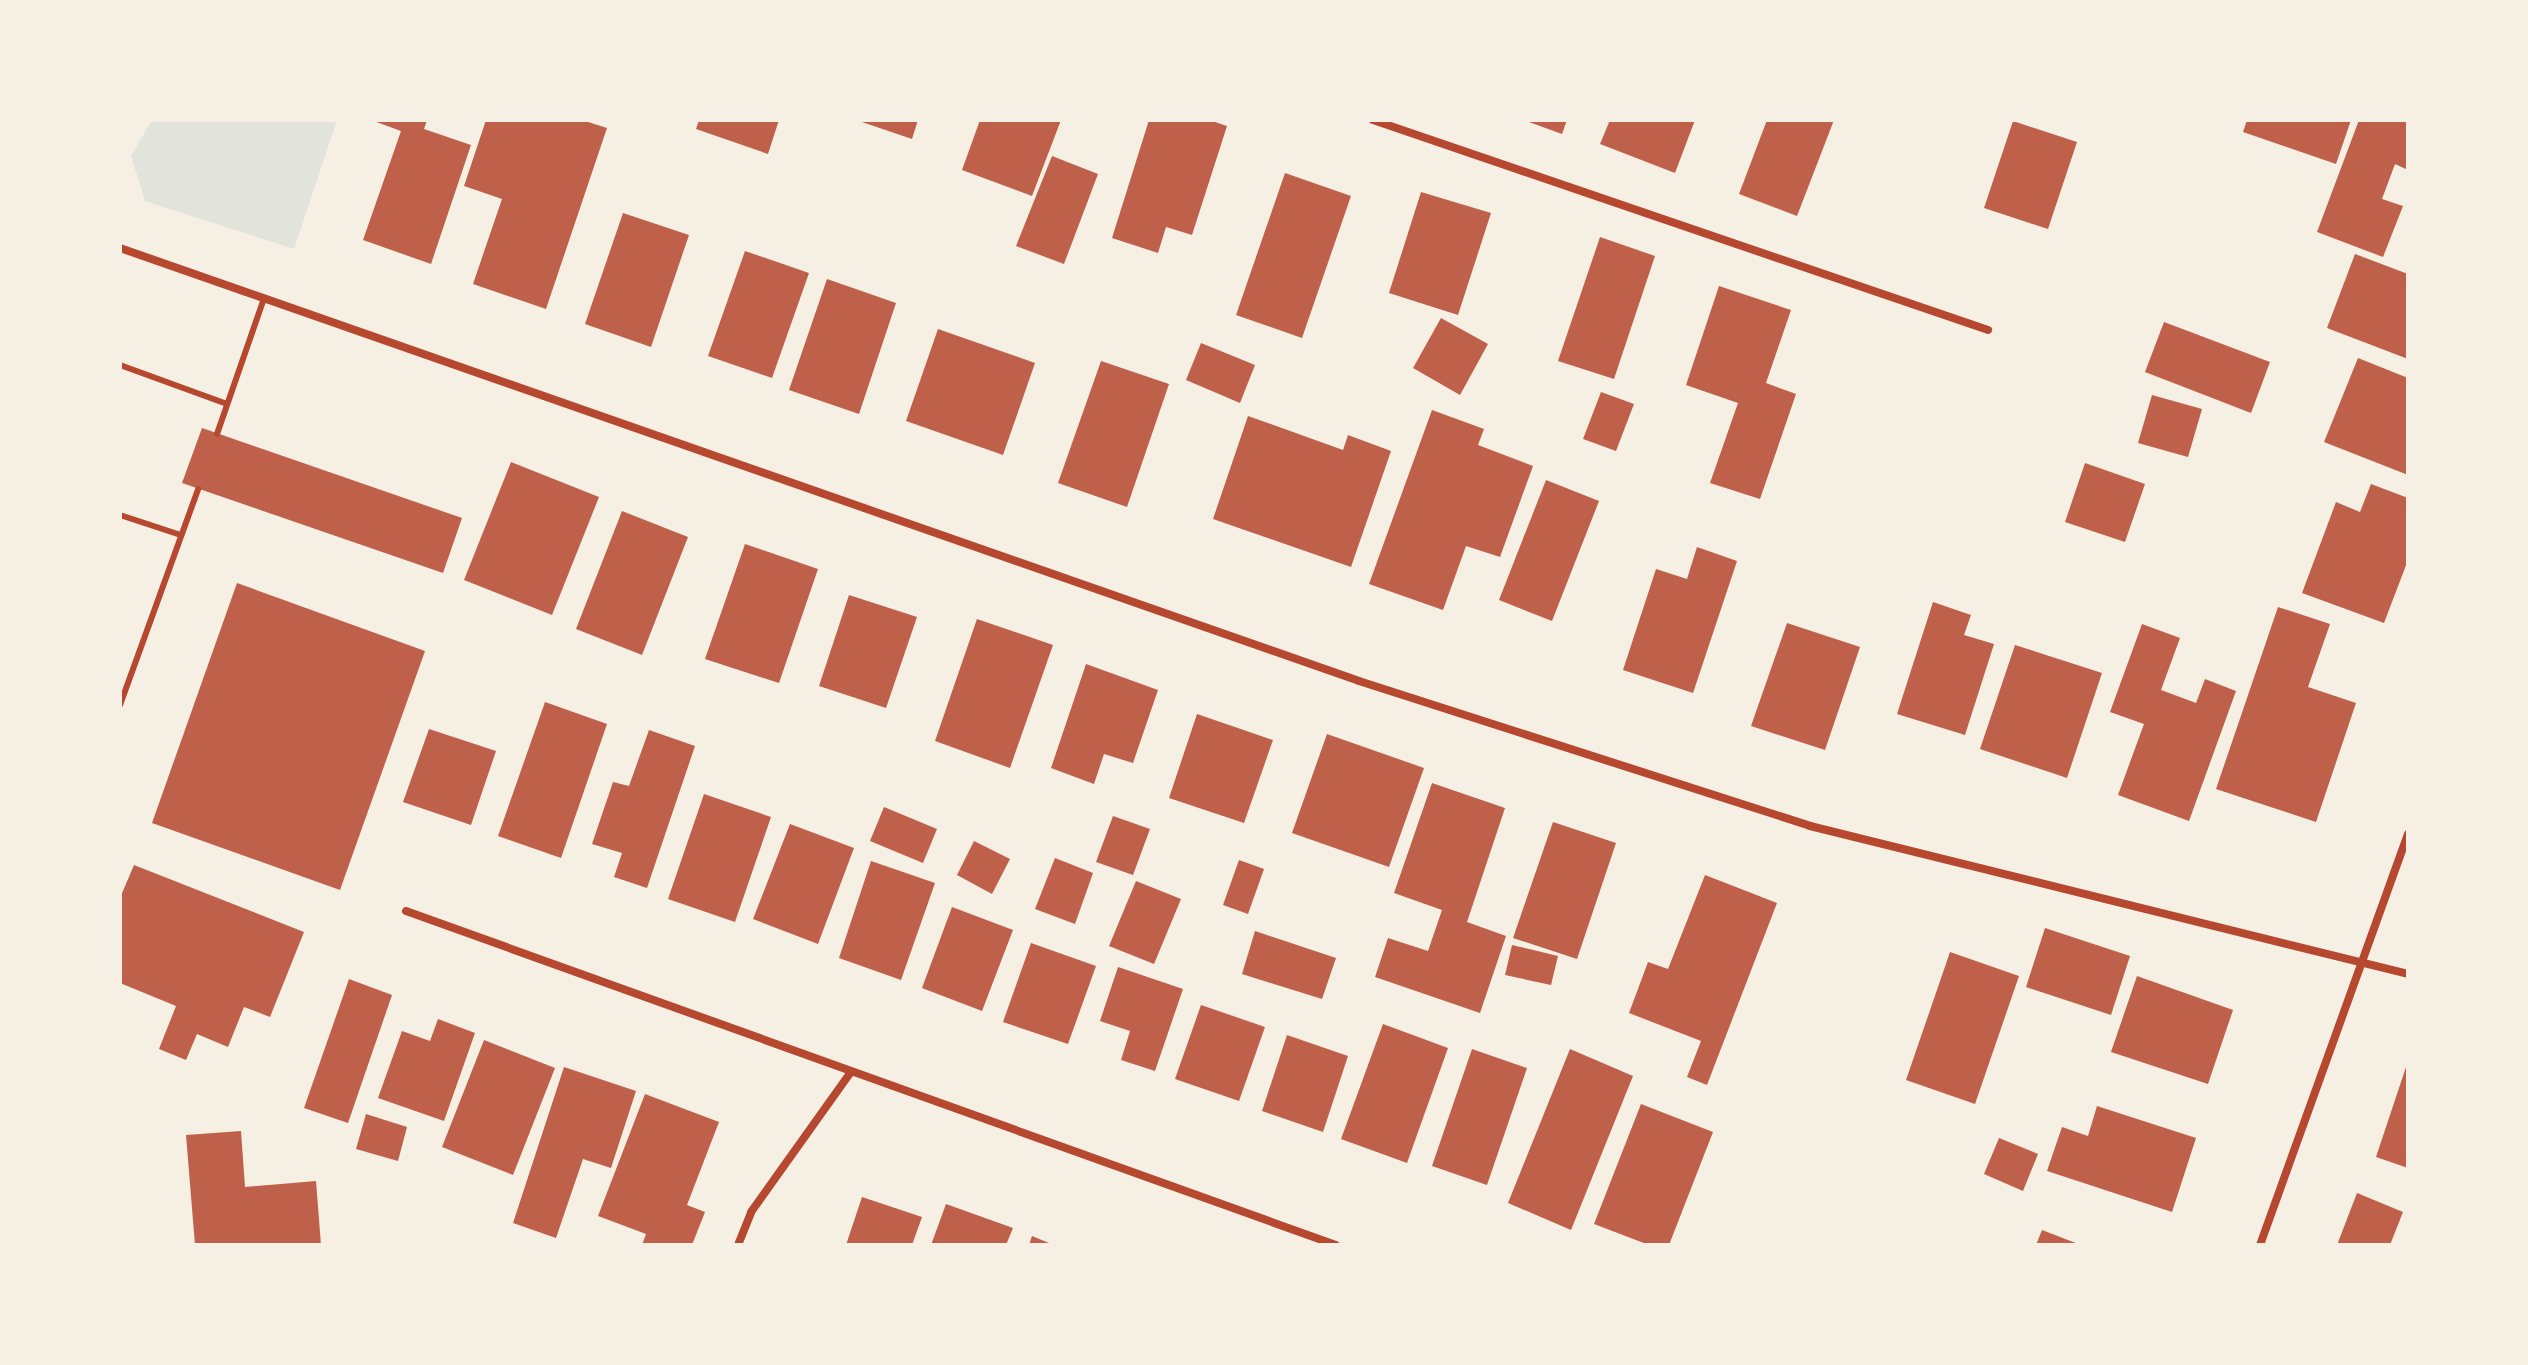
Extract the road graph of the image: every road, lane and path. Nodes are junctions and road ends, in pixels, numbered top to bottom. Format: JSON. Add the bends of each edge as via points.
{"nodes":[{"id":1,"x":1373,"y":120,"type":"edge"},
{"id":2,"x":120,"y":248,"type":"edge"},
{"id":3,"x":264,"y":298,"type":"junction"},
{"id":4,"x":1988,"y":330,"type":"dead end"},
{"id":5,"x":120,"y":365,"type":"edge"},
{"id":6,"x":227,"y":404,"type":"junction"},
{"id":7,"x":217,"y":434,"type":"dead end"},
{"id":8,"x":198,"y":489,"type":"dead end"},
{"id":9,"x":120,"y":515,"type":"edge"},
{"id":10,"x":181,"y":535,"type":"junction"},
{"id":11,"x":120,"y":705,"type":"edge"},
{"id":12,"x":2408,"y":834,"type":"edge"},
{"id":13,"x":406,"y":911,"type":"dead end"},
{"id":14,"x":2361,"y":963,"type":"junction"},
{"id":15,"x":2408,"y":974,"type":"edge"},
{"id":16,"x":851,"y":1072,"type":"junction"},
{"id":17,"x":738,"y":1245,"type":"edge"},
{"id":18,"x":1336,"y":1245,"type":"edge"},
{"id":19,"x":2260,"y":1245,"type":"edge"}],
"edges":[{"from":1,"to":4,"type":"street"},
{"from":2,"to":3,"type":"street"},
{"from":3,"to":6,"type":"lane"},
{"from":3,"to":14,"type":"street","via":[[1359,681],[1810,826]]},
{"from":5,"to":6,"type":"lane"},
{"from":6,"to":7,"type":"lane"},
{"from":8,"to":10,"type":"lane"},
{"from":9,"to":10,"type":"lane"},
{"from":10,"to":11,"type":"lane"},
{"from":12,"to":14,"type":"street"},
{"from":13,"to":16,"type":"street"},
{"from":14,"to":15,"type":"street"},
{"from":14,"to":19,"type":"street"},
{"from":16,"to":17,"type":"street","via":[[751,1212]]},
{"from":16,"to":18,"type":"street"}]}
